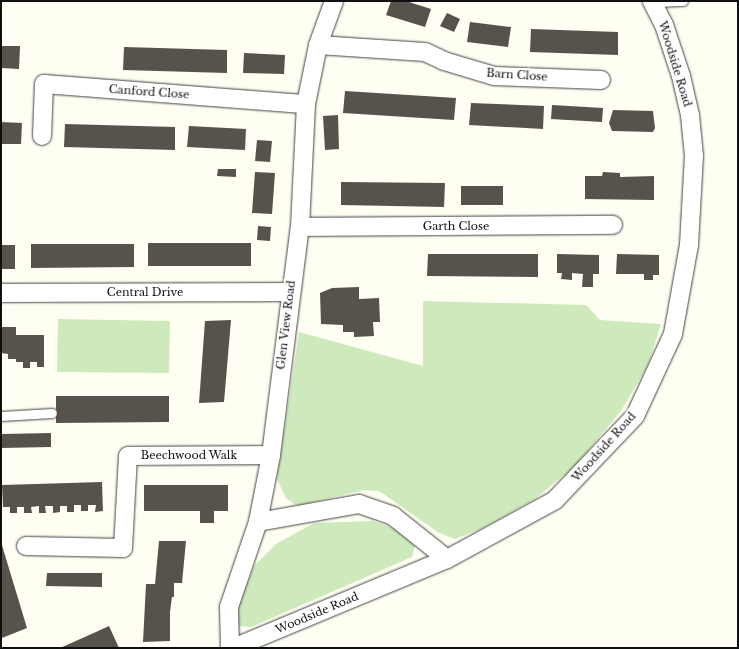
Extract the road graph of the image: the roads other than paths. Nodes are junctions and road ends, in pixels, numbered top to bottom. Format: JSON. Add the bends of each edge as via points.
{"nodes":[{"id":1,"x":334,"y":1,"type":"edge"},
{"id":2,"x":683,"y":1,"type":"edge"},
{"id":3,"x":652,"y":2,"type":"edge"},
{"id":4,"x":318,"y":45,"type":"junction"},
{"id":5,"x":601,"y":80,"type":"dead end"},
{"id":6,"x":306,"y":104,"type":"junction"},
{"id":7,"x":42,"y":136,"type":"dead end"},
{"id":8,"x":613,"y":225,"type":"dead end"},
{"id":9,"x":300,"y":227,"type":"junction"},
{"id":10,"x":290,"y":292,"type":"junction"},
{"id":11,"x":1,"y":293,"type":"edge"},
{"id":12,"x":52,"y":413,"type":"dead end"},
{"id":13,"x":1,"y":416,"type":"edge"},
{"id":14,"x":271,"y":455,"type":"junction"},
{"id":15,"x":258,"y":522,"type":"junction"},
{"id":16,"x":26,"y":546,"type":"dead end"},
{"id":17,"x":447,"y":559,"type":"junction"},
{"id":18,"x":230,"y":648,"type":"edge"},
{"id":19,"x":233,"y":648,"type":"edge"}],
"edges":[{"from":1,"to":4,"type":"street","name":"Glen View Road"},
{"from":2,"to":3,"type":"lane"},
{"from":3,"to":17,"type":"street","name":"Woodside Road","via":[[664,25],[681,76],[690,115],[694,156],[689,245],[673,334],[634,416],[555,500]]},
{"from":4,"to":5,"type":"street","name":"Barn Close","via":[[425,52],[444,61],[494,76]]},
{"from":4,"to":6,"type":"street","name":"Glen View Road"},
{"from":6,"to":7,"type":"street","name":"Canford Close","via":[[44,84]]},
{"from":6,"to":9,"type":"street","name":"Glen View Road"},
{"from":8,"to":9,"type":"street","name":"Garth Close"},
{"from":9,"to":10,"type":"street","name":"Glen View Road"},
{"from":10,"to":11,"type":"street","name":"Central Drive"},
{"from":10,"to":14,"type":"street","name":"Glen View Road"},
{"from":12,"to":13,"type":"lane"},
{"from":14,"to":15,"type":"street","name":"Glen View Road"},
{"from":14,"to":16,"type":"street","name":"Beechwood Walk","via":[[128,456],[123,548]]},
{"from":15,"to":17,"type":"street","via":[[359,504],[393,516]]},
{"from":15,"to":18,"type":"street","name":"Glen View Road","via":[[228,607]]},
{"from":17,"to":19,"type":"street","name":"Woodside Road"}]}
